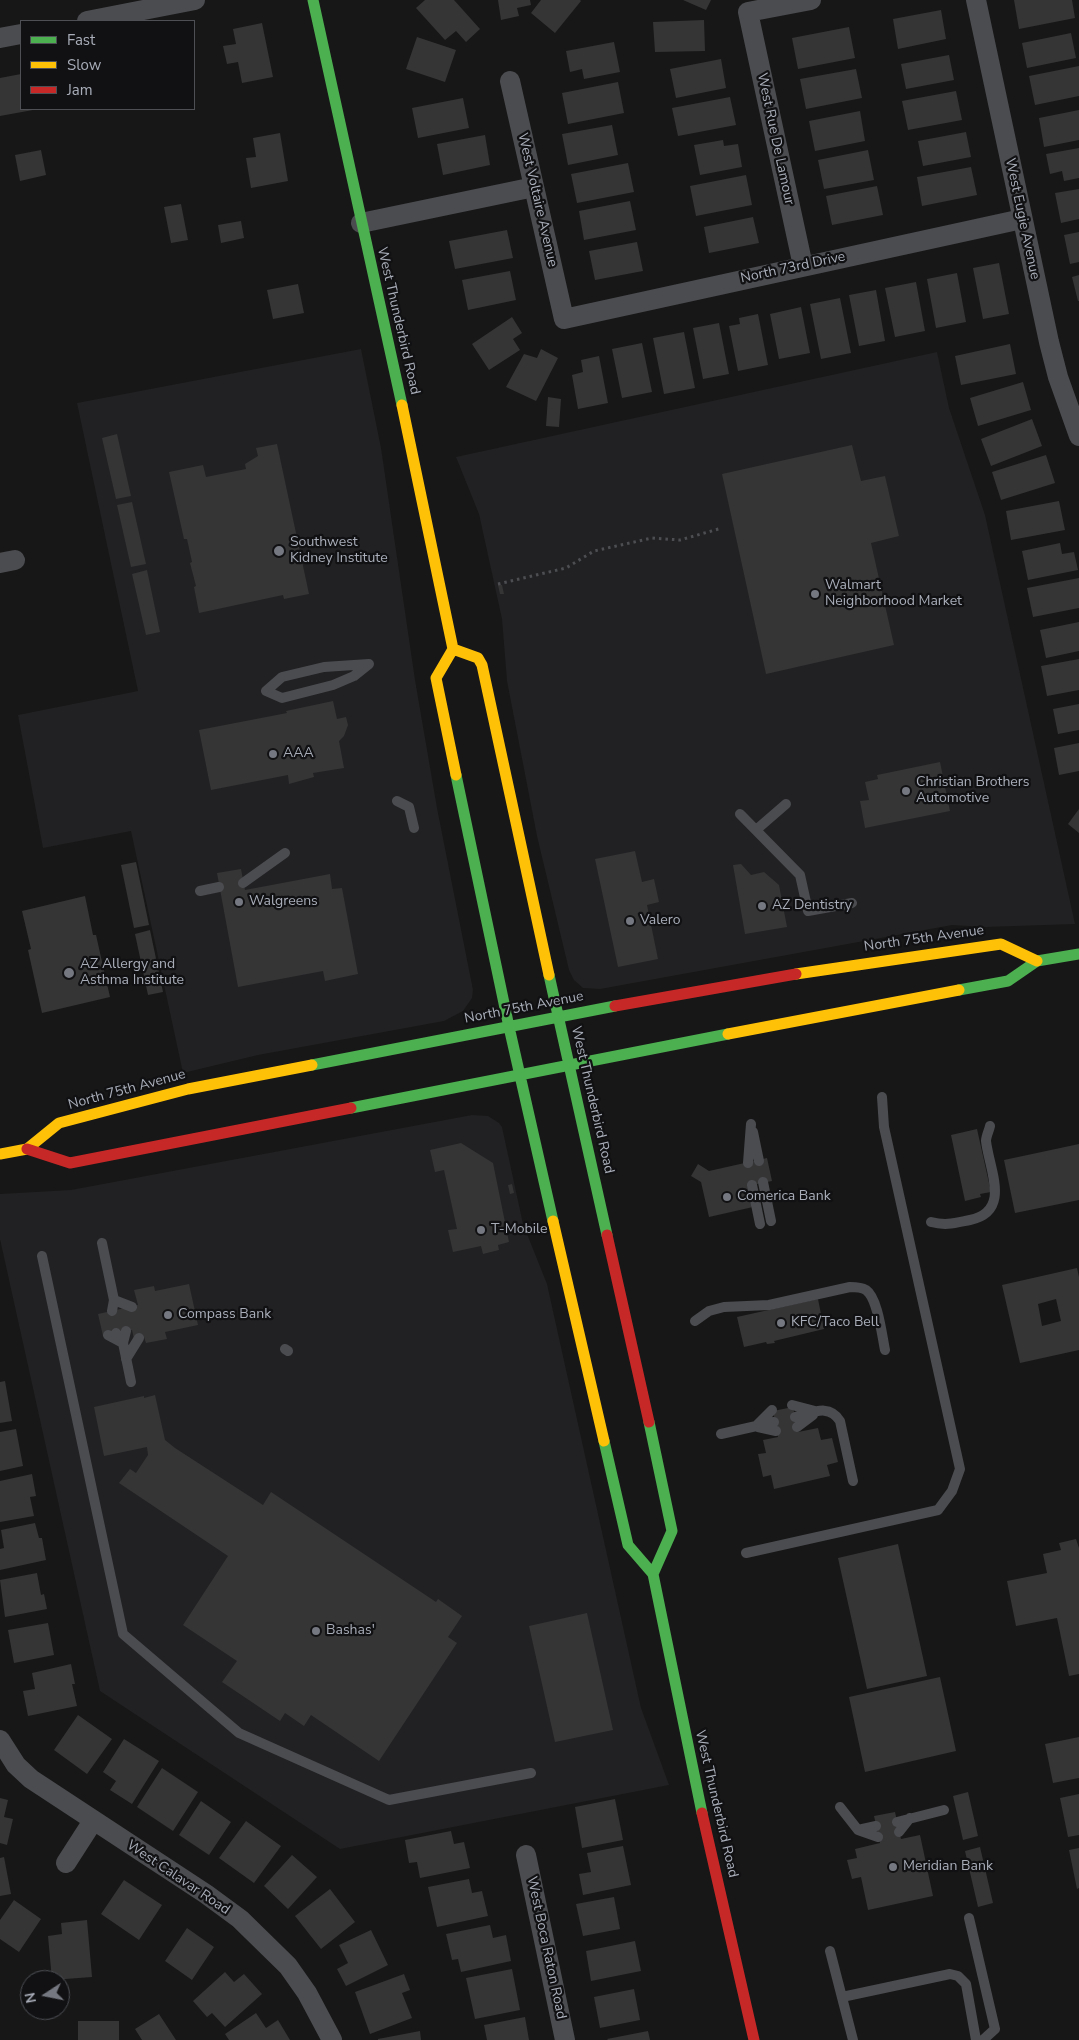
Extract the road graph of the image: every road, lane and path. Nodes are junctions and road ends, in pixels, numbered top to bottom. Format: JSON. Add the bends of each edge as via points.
{"nodes":[{"id":1,"x":196,"y":0,"type":"edge"},
{"id":2,"x":313,"y":0,"type":"edge"},
{"id":3,"x":811,"y":0,"type":"edge"},
{"id":4,"x":976,"y":0,"type":"edge"},
{"id":5,"x":92,"y":20,"type":"edge"},
{"id":6,"x":20,"y":34,"type":"edge"},
{"id":7,"x":0,"y":38,"type":"edge"},
{"id":8,"x":510,"y":82,"type":"dead end"},
{"id":9,"x":534,"y":187,"type":"junction"},
{"id":10,"x":1022,"y":219,"type":"junction"},
{"id":11,"x":361,"y":223,"type":"junction"},
{"id":12,"x":803,"y":266,"type":"junction"},
{"id":13,"x":564,"y":319,"type":"joint"},
{"id":14,"x":1079,"y":436,"type":"edge"},
{"id":15,"x":722,"y":528,"type":"dead end"},
{"id":16,"x":498,"y":584,"type":"dead end"},
{"id":17,"x":453,"y":648,"type":"junction"},
{"id":18,"x":369,"y":664,"type":"joint"},
{"id":19,"x":397,"y":801,"type":"dead end"},
{"id":20,"x":786,"y":804,"type":"dead end"},
{"id":21,"x":740,"y":814,"type":"dead end"},
{"id":22,"x":414,"y":828,"type":"dead end"},
{"id":23,"x":756,"y":830,"type":"junction"},
{"id":24,"x":286,"y":853,"type":"dead end"},
{"id":25,"x":243,"y":883,"type":"dead end"},
{"id":26,"x":219,"y":887,"type":"dead end"},
{"id":27,"x":200,"y":891,"type":"dead end"},
{"id":28,"x":852,"y":903,"type":"dead end"},
{"id":29,"x":1079,"y":954,"type":"edge"},
{"id":30,"x":1037,"y":961,"type":"junction"},
{"id":31,"x":558,"y":1016,"type":"junction"},
{"id":32,"x":509,"y":1027,"type":"junction"},
{"id":33,"x":568,"y":1065,"type":"junction"},
{"id":34,"x":520,"y":1075,"type":"junction"},
{"id":35,"x":882,"y":1097,"type":"dead end"},
{"id":36,"x":990,"y":1126,"type":"dead end"},
{"id":37,"x":27,"y":1149,"type":"junction"},
{"id":38,"x":0,"y":1154,"type":"edge"},
{"id":39,"x":759,"y":1160,"type":"dead end"},
{"id":40,"x":748,"y":1163,"type":"dead end"},
{"id":41,"x":771,"y":1221,"type":"dead end"},
{"id":42,"x":931,"y":1222,"type":"dead end"},
{"id":43,"x":760,"y":1224,"type":"dead end"},
{"id":44,"x":102,"y":1243,"type":"dead end"},
{"id":45,"x":42,"y":1256,"type":"dead end"},
{"id":46,"x":114,"y":1300,"type":"junction"},
{"id":47,"x":132,"y":1307,"type":"dead end"},
{"id":48,"x":112,"y":1311,"type":"dead end"},
{"id":49,"x":695,"y":1321,"type":"dead end"},
{"id":50,"x":139,"y":1338,"type":"dead end"},
{"id":51,"x":123,"y":1343,"type":"junction"},
{"id":52,"x":886,"y":1350,"type":"dead end"},
{"id":53,"x":126,"y":1359,"type":"junction"},
{"id":54,"x":131,"y":1382,"type":"dead end"},
{"id":55,"x":792,"y":1405,"type":"dead end"},
{"id":56,"x":772,"y":1410,"type":"dead end"},
{"id":57,"x":818,"y":1412,"type":"junction"},
{"id":58,"x":796,"y":1422,"type":"dead end"},
{"id":59,"x":756,"y":1426,"type":"junction"},
{"id":60,"x":775,"y":1427,"type":"dead end"},
{"id":61,"x":721,"y":1434,"type":"dead end"},
{"id":62,"x":853,"y":1481,"type":"dead end"},
{"id":63,"x":746,"y":1553,"type":"dead end"},
{"id":64,"x":653,"y":1574,"type":"junction"},
{"id":65,"x":0,"y":1740,"type":"edge"},
{"id":66,"x":531,"y":1772,"type":"dead end"},
{"id":67,"x":840,"y":1807,"type":"dead end"},
{"id":68,"x":944,"y":1810,"type":"dead end"},
{"id":69,"x":93,"y":1821,"type":"junction"},
{"id":70,"x":876,"y":1826,"type":"dead end"},
{"id":71,"x":898,"y":1827,"type":"dead end"},
{"id":72,"x":858,"y":1830,"type":"junction"},
{"id":73,"x":878,"y":1837,"type":"dead end"},
{"id":74,"x":526,"y":1855,"type":"dead end"},
{"id":75,"x":66,"y":1863,"type":"dead end"},
{"id":76,"x":969,"y":1918,"type":"dead end"},
{"id":77,"x":830,"y":1951,"type":"dead end"},
{"id":78,"x":842,"y":1997,"type":"junction"},
{"id":79,"x":332,"y":2040,"type":"edge"},
{"id":80,"x":566,"y":2040,"type":"edge"},
{"id":81,"x":754,"y":2040,"type":"edge"},
{"id":82,"x":853,"y":2040,"type":"edge"},
{"id":83,"x":976,"y":2040,"type":"edge"},
{"id":84,"x":983,"y":2040,"type":"edge"}],
"edges":[{"from":1,"to":5,"type":"street"},
{"from":2,"to":11,"type":"main road","name":"West Thunderbird Road"},
{"from":3,"to":12,"type":"street","name":"West Rue De Lamour","via":[[748,12]]},
{"from":4,"to":10,"type":"street","name":"West Eugie Avenue"},
{"from":6,"to":7,"type":"street"},
{"from":8,"to":9,"type":"street","name":"West Voltaire Avenue"},
{"from":9,"to":11,"type":"street"},
{"from":9,"to":13,"type":"street","name":"West Voltaire Avenue"},
{"from":10,"to":12,"type":"street","name":"North 73rd Drive"},
{"from":10,"to":14,"type":"street","name":"West Eugie Avenue","via":[[1058,377]]},
{"from":11,"to":17,"type":"main road","name":"West Thunderbird Road","via":[[422,492]]},
{"from":12,"to":13,"type":"street","name":"North 73rd Drive"},
{"from":15,"to":16,"type":"path","via":[[680,540],[652,538],[594,551],[566,568]]},
{"from":17,"to":31,"type":"main road","name":"West Thunderbird Road","via":[[478,658],[482,665]]},
{"from":17,"to":32,"type":"main road","name":"West Thunderbird Road","via":[[436,678]]},
{"from":18,"to":18,"type":"lane","via":[[354,676],[333,685],[282,698],[266,691],[282,677],[324,666]]},
{"from":19,"to":22,"type":"lane","via":[[409,806]]},
{"from":20,"to":23,"type":"lane"},
{"from":21,"to":23,"type":"lane"},
{"from":23,"to":28,"type":"lane","via":[[800,875],[808,911]]},
{"from":24,"to":25,"type":"lane"},
{"from":26,"to":27,"type":"lane"},
{"from":29,"to":30,"type":"main road","name":"North 75th Avenue"},
{"from":30,"to":31,"type":"main road","name":"North 75th Avenue","via":[[1001,944],[802,972]]},
{"from":30,"to":33,"type":"main road","name":"North 75th Avenue","via":[[1008,981]]},
{"from":31,"to":32,"type":"main road","name":"North 75th Avenue"},
{"from":31,"to":33,"type":"main road","name":"West Thunderbird Road"},
{"from":32,"to":34,"type":"main road","name":"West Thunderbird Road"},
{"from":32,"to":37,"type":"main road","name":"North 75th Avenue","via":[[188,1089],[59,1123]]},
{"from":33,"to":34,"type":"main road","name":"North 75th Avenue"},
{"from":33,"to":64,"type":"main road","name":"West Thunderbird Road","via":[[672,1531]]},
{"from":34,"to":37,"type":"main road","name":"North 75th Avenue","via":[[70,1163]]},
{"from":34,"to":64,"type":"main road","name":"West Thunderbird Road","via":[[628,1545]]},
{"from":35,"to":63,"type":"lane","via":[[884,1127],[960,1468],[952,1491],[938,1510]]},
{"from":36,"to":42,"type":"lane","via":[[986,1139],[996,1189],[992,1207],[980,1218],[943,1225]]},
{"from":37,"to":38,"type":"main road","name":"North 75th Avenue"},
{"from":39,"to":40,"type":"lane","via":[[751,1124]]},
{"from":41,"to":43,"type":"lane","via":[[757,1183]]},
{"from":44,"to":46,"type":"lane"},
{"from":45,"to":66,"type":"lane","via":[[123,1634],[239,1733],[389,1800]]},
{"from":46,"to":47,"type":"lane"},
{"from":46,"to":48,"type":"lane"},
{"from":49,"to":52,"type":"lane","via":[[709,1311],[724,1308],[769,1305],[850,1287],[860,1288],[873,1298]]},
{"from":50,"to":53,"type":"lane"},
{"from":51,"to":51,"type":"lane","via":[[117,1333]]},
{"from":51,"to":53,"type":"lane"},
{"from":53,"to":54,"type":"lane"},
{"from":55,"to":57,"type":"lane"},
{"from":56,"to":59,"type":"lane"},
{"from":57,"to":58,"type":"lane"},
{"from":57,"to":62,"type":"lane","via":[[827,1410],[835,1413],[840,1422]]},
{"from":59,"to":60,"type":"lane"},
{"from":59,"to":61,"type":"lane"},
{"from":64,"to":81,"type":"main road","name":"West Thunderbird Road","via":[[691,1766]]},
{"from":65,"to":69,"type":"street","name":"West Calavar Road","via":[[16,1765]]},
{"from":67,"to":72,"type":"lane"},
{"from":68,"to":71,"type":"lane","via":[[910,1818]]},
{"from":69,"to":75,"type":"street"},
{"from":69,"to":79,"type":"street","name":"West Calavar Road","via":[[206,1894],[254,1932],[288,1966],[307,1993]]},
{"from":70,"to":72,"type":"lane"},
{"from":72,"to":73,"type":"lane"},
{"from":74,"to":80,"type":"street","name":"West Boca Raton Road"},
{"from":76,"to":84,"type":"lane","via":[[995,2029]]},
{"from":77,"to":78,"type":"lane"},
{"from":78,"to":82,"type":"lane"},
{"from":78,"to":83,"type":"lane","via":[[950,1974],[958,1976],[966,1984]]}]}
